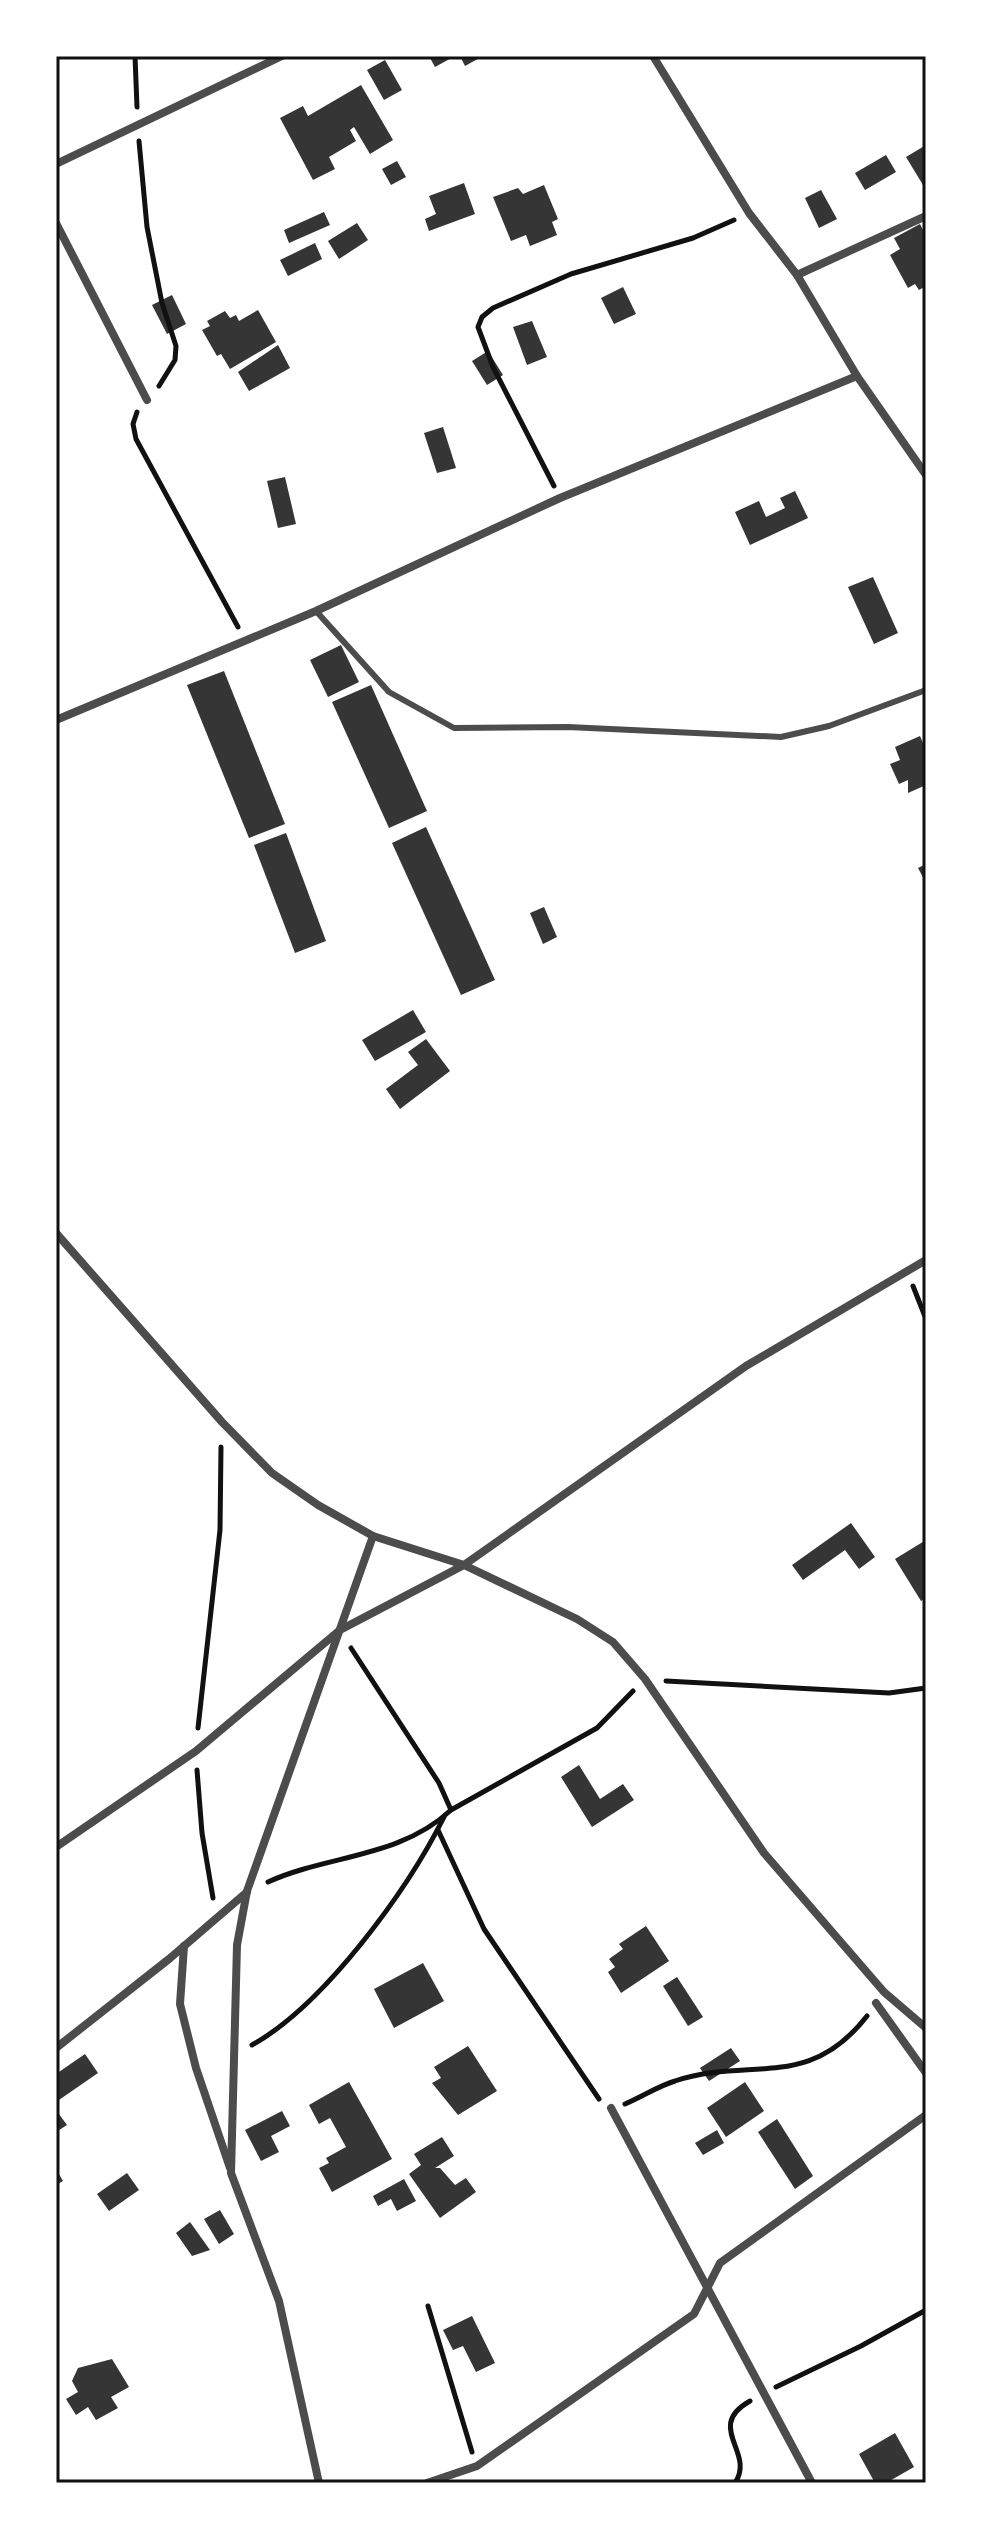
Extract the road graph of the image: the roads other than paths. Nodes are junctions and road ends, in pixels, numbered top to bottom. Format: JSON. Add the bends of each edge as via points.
{"nodes":[{"id":1,"x":282,"y":56,"type":"edge"},
{"id":2,"x":653,"y":56,"type":"edge"},
{"id":3,"x":56,"y":164,"type":"edge"},
{"id":4,"x":926,"y":216,"type":"edge"},
{"id":5,"x":56,"y":223,"type":"edge"},
{"id":6,"x":797,"y":275,"type":"junction"},
{"id":7,"x":857,"y":376,"type":"junction"},
{"id":8,"x":147,"y":400,"type":"road end"},
{"id":9,"x":926,"y":475,"type":"edge"},
{"id":10,"x":316,"y":611,"type":"junction"},
{"id":11,"x":926,"y":690,"type":"edge"},
{"id":12,"x":56,"y":720,"type":"edge"},
{"id":13,"x":56,"y":1233,"type":"edge"},
{"id":14,"x":926,"y":1260,"type":"edge"},
{"id":15,"x":373,"y":1536,"type":"junction"},
{"id":16,"x":464,"y":1565,"type":"junction"},
{"id":17,"x":340,"y":1630,"type":"junction"},
{"id":18,"x":56,"y":1847,"type":"edge"},
{"id":19,"x":247,"y":1891,"type":"junction"},
{"id":20,"x":184,"y":1946,"type":"junction"},
{"id":21,"x":876,"y":2003,"type":"road end"},
{"id":22,"x":926,"y":2028,"type":"edge"},
{"id":23,"x":56,"y":2048,"type":"edge"},
{"id":24,"x":926,"y":2073,"type":"edge"},
{"id":25,"x":611,"y":2108,"type":"road end"},
{"id":26,"x":926,"y":2115,"type":"edge"},
{"id":27,"x":231,"y":2173,"type":"junction"},
{"id":28,"x":708,"y":2287,"type":"junction"},
{"id":29,"x":319,"y":2483,"type":"edge"},
{"id":30,"x":427,"y":2483,"type":"edge"},
{"id":31,"x":812,"y":2483,"type":"edge"}],
"edges":[{"from":1,"to":3,"type":"street"},
{"from":2,"to":6,"type":"street","via":[[749,213]]},
{"from":4,"to":6,"type":"street"},
{"from":5,"to":8,"type":"street"},
{"from":6,"to":7,"type":"street"},
{"from":7,"to":9,"type":"street"},
{"from":7,"to":10,"type":"street","via":[[560,498]]},
{"from":10,"to":11,"type":"lane","via":[[389,692],[454,728],[568,727],[781,737],[829,726]]},
{"from":10,"to":12,"type":"street"},
{"from":13,"to":15,"type":"street","via":[[272,1473]]},
{"from":14,"to":16,"type":"street","via":[[746,1366]]},
{"from":15,"to":16,"type":"street"},
{"from":15,"to":17,"type":"street"},
{"from":16,"to":17,"type":"street"},
{"from":16,"to":22,"type":"street","via":[[613,1642],[645,1679],[764,1853],[884,1992]]},
{"from":17,"to":18,"type":"street","via":[[196,1751]]},
{"from":17,"to":19,"type":"street"},
{"from":19,"to":20,"type":"street"},
{"from":19,"to":27,"type":"street","via":[[237,1945]]},
{"from":20,"to":23,"type":"street"},
{"from":20,"to":27,"type":"street","via":[[180,2004]]},
{"from":21,"to":24,"type":"street"},
{"from":25,"to":28,"type":"street"},
{"from":26,"to":28,"type":"street","via":[[720,2263]]},
{"from":27,"to":29,"type":"street","via":[[279,2301]]},
{"from":28,"to":30,"type":"street","via":[[694,2314],[477,2466]]},
{"from":28,"to":31,"type":"street"}]}
